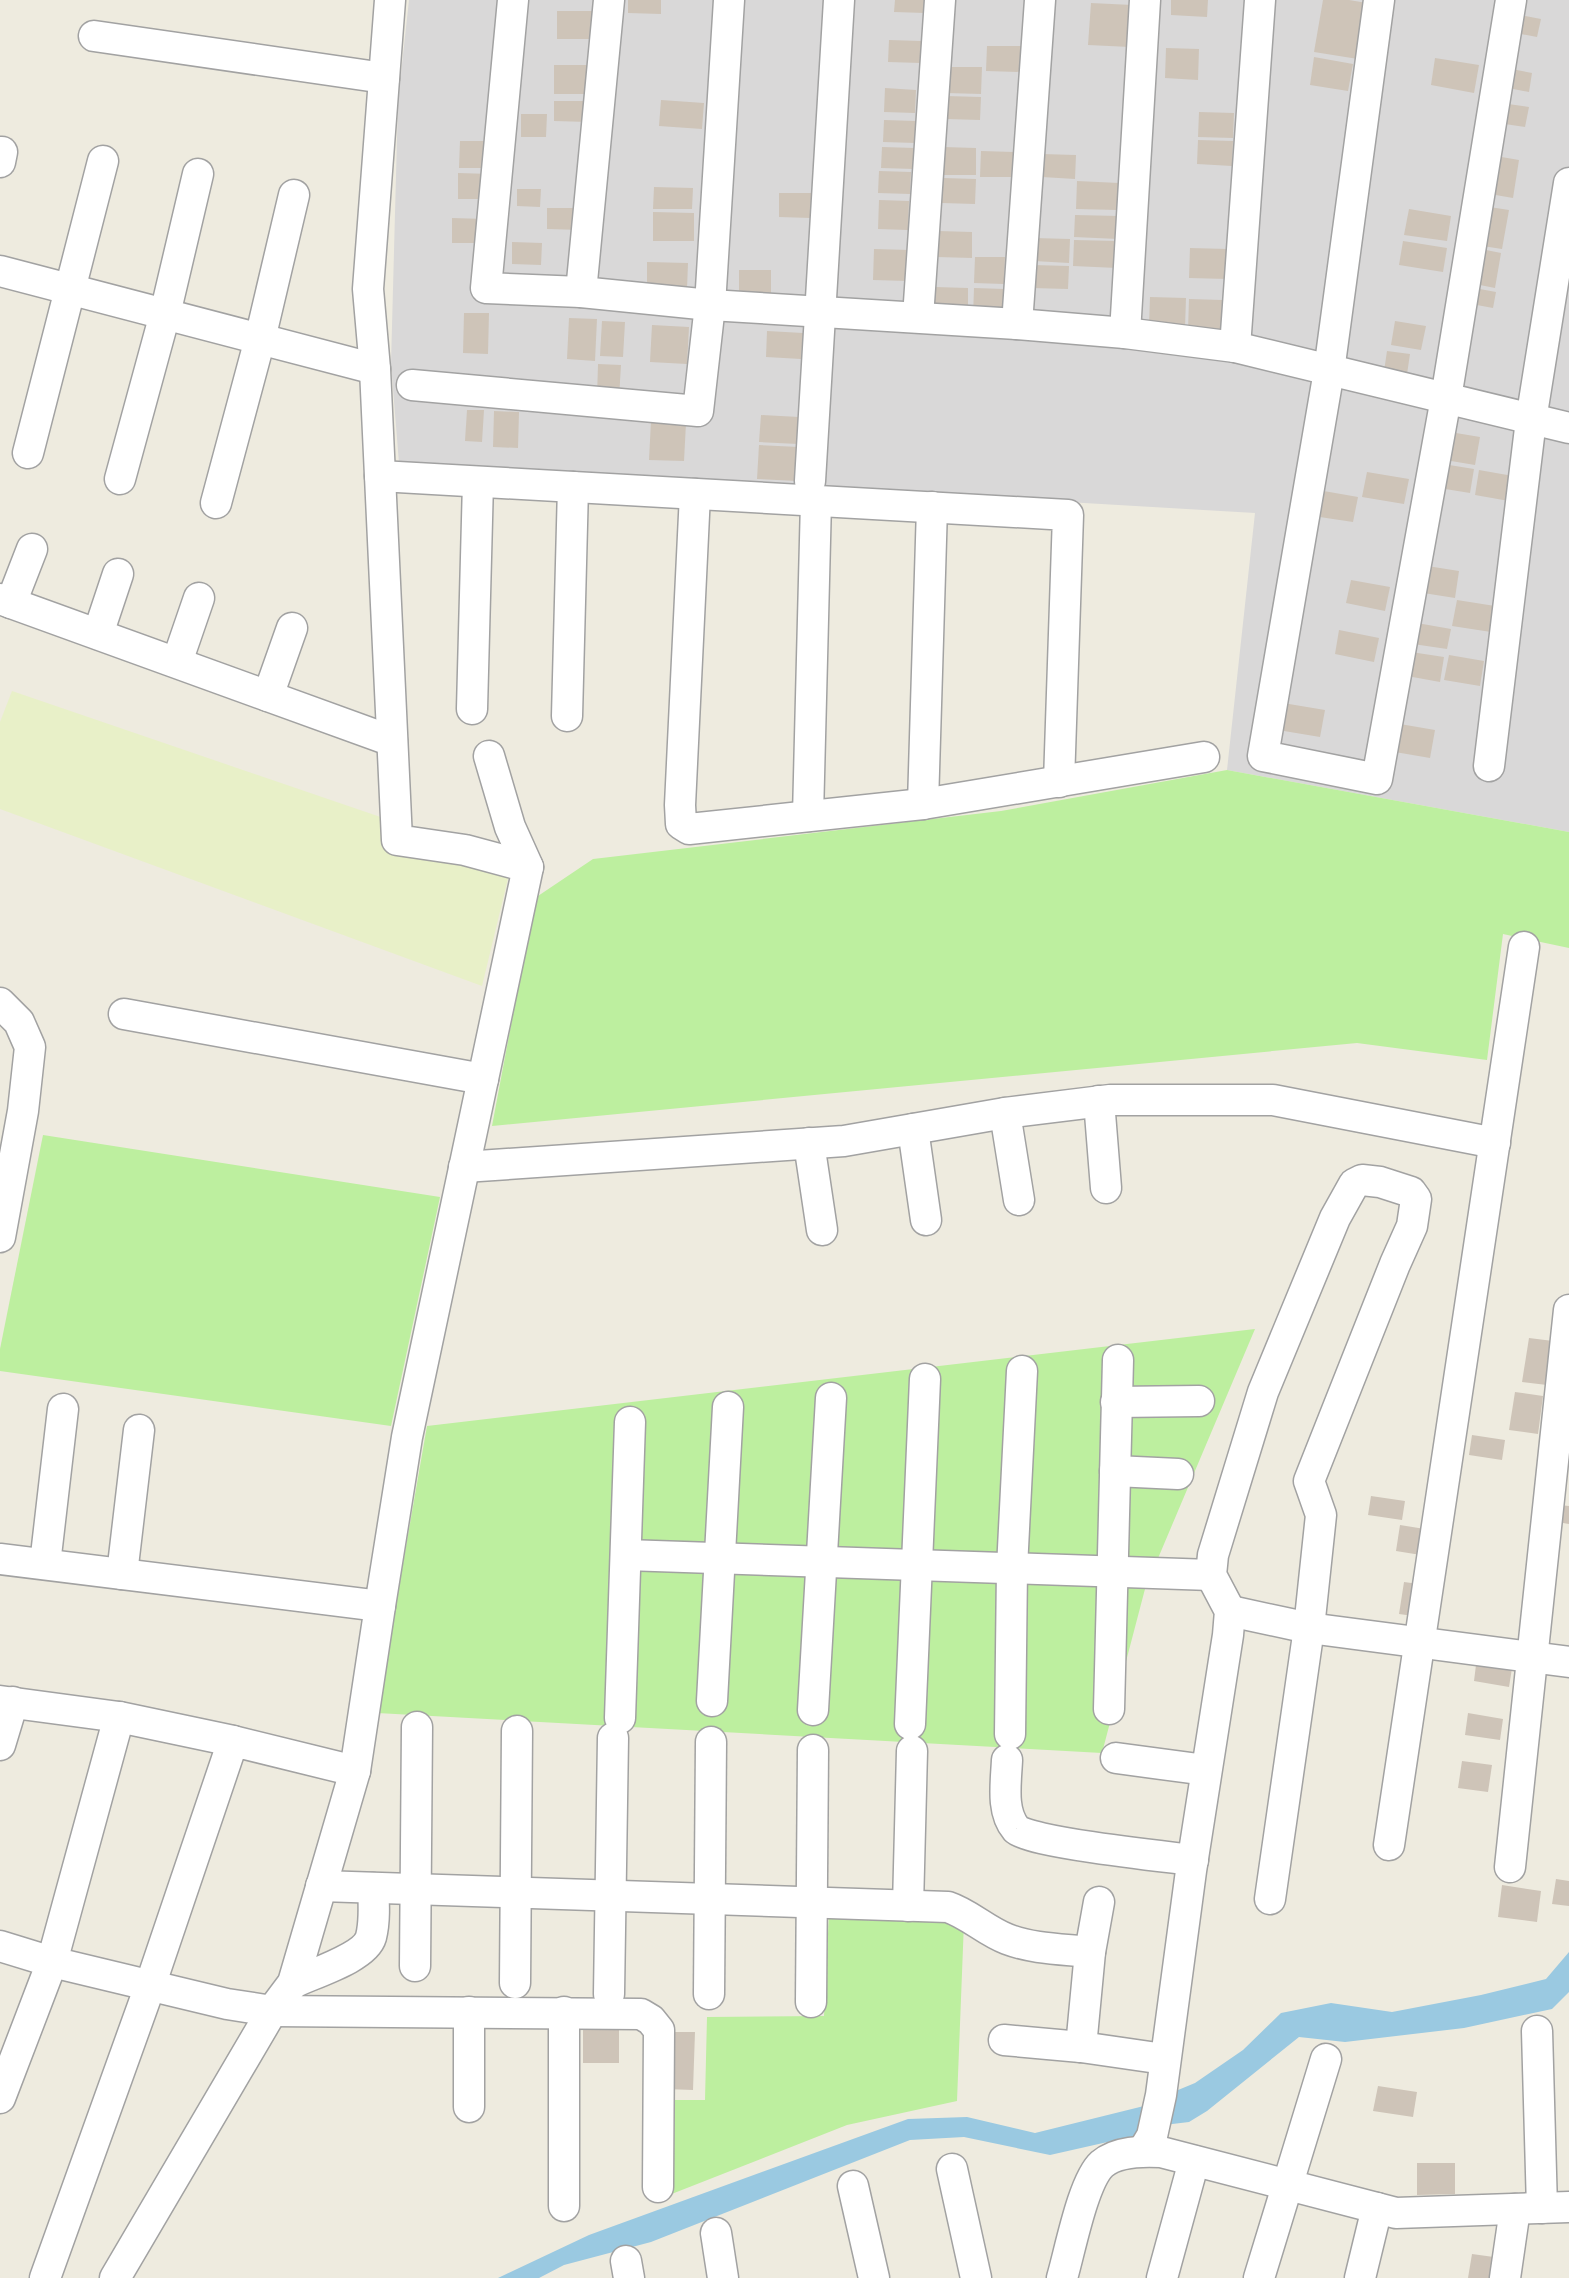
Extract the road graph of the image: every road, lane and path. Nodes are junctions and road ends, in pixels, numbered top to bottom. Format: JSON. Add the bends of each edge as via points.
{"nodes":[{"id":1,"x":390,"y":0,"type":"edge"},
{"id":2,"x":513,"y":0,"type":"edge"},
{"id":3,"x":609,"y":0,"type":"edge"},
{"id":4,"x":729,"y":0,"type":"edge"},
{"id":5,"x":839,"y":0,"type":"edge"},
{"id":6,"x":940,"y":0,"type":"edge"},
{"id":7,"x":1040,"y":0,"type":"edge"},
{"id":8,"x":1145,"y":0,"type":"edge"},
{"id":9,"x":1260,"y":0,"type":"edge"},
{"id":10,"x":1379,"y":0,"type":"edge"},
{"id":11,"x":1511,"y":0,"type":"edge"},
{"id":12,"x":94,"y":36,"type":"dead end"},
{"id":13,"x":384,"y":78,"type":"junction"},
{"id":14,"x":103,"y":161,"type":"dead end"},
{"id":15,"x":198,"y":174,"type":"dead end"},
{"id":16,"x":1569,"y":183,"type":"edge"},
{"id":17,"x":294,"y":195,"type":"dead end"},
{"id":18,"x":0,"y":271,"type":"edge"},
{"id":19,"x":70,"y":289,"type":"junction"},
{"id":20,"x":581,"y":292,"type":"junction"},
{"id":21,"x":710,"y":304,"type":"junction"},
{"id":22,"x":820,"y":310,"type":"junction"},
{"id":23,"x":165,"y":314,"type":"junction"},
{"id":24,"x":918,"y":317,"type":"junction"},
{"id":25,"x":1017,"y":324,"type":"junction"},
{"id":26,"x":1125,"y":333,"type":"junction"},
{"id":27,"x":260,"y":339,"type":"junction"},
{"id":28,"x":1235,"y":347,"type":"junction"},
{"id":29,"x":375,"y":369,"type":"junction"},
{"id":30,"x":1328,"y":370,"type":"junction"},
{"id":31,"x":412,"y":384,"type":"dead end"},
{"id":32,"x":1446,"y":398,"type":"junction"},
{"id":33,"x":1531,"y":420,"type":"junction"},
{"id":34,"x":1569,"y":428,"type":"edge"},
{"id":35,"x":28,"y":453,"type":"dead end"},
{"id":36,"x":380,"y":476,"type":"junction"},
{"id":37,"x":120,"y":479,"type":"dead end"},
{"id":38,"x":478,"y":482,"type":"junction"},
{"id":39,"x":573,"y":487,"type":"junction"},
{"id":40,"x":813,"y":491,"type":"junction"},
{"id":41,"x":695,"y":494,"type":"junction"},
{"id":42,"x":216,"y":503,"type":"dead end"},
{"id":43,"x":932,"y":507,"type":"junction"},
{"id":44,"x":32,"y":549,"type":"dead end"},
{"id":45,"x":118,"y":574,"type":"dead end"},
{"id":46,"x":199,"y":598,"type":"dead end"},
{"id":47,"x":6,"y":601,"type":"edge"},
{"id":48,"x":292,"y":628,"type":"dead end"},
{"id":49,"x":98,"y":634,"type":"junction"},
{"id":50,"x":177,"y":662,"type":"junction"},
{"id":51,"x":268,"y":696,"type":"junction"},
{"id":52,"x":472,"y":709,"type":"dead end"},
{"id":53,"x":568,"y":716,"type":"dead end"},
{"id":54,"x":392,"y":741,"type":"junction"},
{"id":55,"x":489,"y":756,"type":"dead end"},
{"id":56,"x":1204,"y":757,"type":"dead end"},
{"id":57,"x":1489,"y":766,"type":"dead end"},
{"id":58,"x":1059,"y":782,"type":"junction"},
{"id":59,"x":923,"y":804,"type":"junction"},
{"id":60,"x":808,"y":816,"type":"junction"},
{"id":61,"x":528,"y":867,"type":"junction"},
{"id":62,"x":1524,"y":947,"type":"dead end"},
{"id":63,"x":0,"y":1003,"type":"edge"},
{"id":64,"x":124,"y":1014,"type":"dead end"},
{"id":65,"x":483,"y":1079,"type":"junction"},
{"id":66,"x":1098,"y":1101,"type":"junction"},
{"id":67,"x":1005,"y":1113,"type":"junction"},
{"id":68,"x":913,"y":1129,"type":"junction"},
{"id":69,"x":809,"y":1143,"type":"junction"},
{"id":70,"x":1495,"y":1143,"type":"junction"},
{"id":71,"x":464,"y":1167,"type":"junction"},
{"id":72,"x":1106,"y":1188,"type":"dead end"},
{"id":73,"x":1019,"y":1200,"type":"dead end"},
{"id":74,"x":926,"y":1220,"type":"dead end"},
{"id":75,"x":822,"y":1230,"type":"dead end"},
{"id":76,"x":0,"y":1237,"type":"edge"},
{"id":77,"x":1569,"y":1310,"type":"edge"},
{"id":78,"x":1118,"y":1360,"type":"dead end"},
{"id":79,"x":1022,"y":1371,"type":"dead end"},
{"id":80,"x":925,"y":1379,"type":"dead end"},
{"id":81,"x":831,"y":1398,"type":"dead end"},
{"id":82,"x":1199,"y":1401,"type":"dead end"},
{"id":83,"x":1116,"y":1402,"type":"junction"},
{"id":84,"x":728,"y":1407,"type":"dead end"},
{"id":85,"x":63,"y":1409,"type":"dead end"},
{"id":86,"x":630,"y":1422,"type":"dead end"},
{"id":87,"x":139,"y":1430,"type":"dead end"},
{"id":88,"x":1115,"y":1471,"type":"junction"},
{"id":89,"x":1178,"y":1474,"type":"dead end"},
{"id":90,"x":626,"y":1555,"type":"junction"},
{"id":91,"x":720,"y":1557,"type":"junction"},
{"id":92,"x":0,"y":1559,"type":"edge"},
{"id":93,"x":821,"y":1563,"type":"junction"},
{"id":94,"x":45,"y":1564,"type":"junction"},
{"id":95,"x":919,"y":1564,"type":"junction"},
{"id":96,"x":1012,"y":1568,"type":"junction"},
{"id":97,"x":1113,"y":1570,"type":"junction"},
{"id":98,"x":122,"y":1574,"type":"junction"},
{"id":99,"x":1211,"y":1575,"type":"junction"},
{"id":100,"x":380,"y":1606,"type":"junction"},
{"id":101,"x":1230,"y":1611,"type":"junction"},
{"id":102,"x":1309,"y":1628,"type":"junction"},
{"id":103,"x":1420,"y":1642,"type":"junction"},
{"id":104,"x":1532,"y":1658,"type":"junction"},
{"id":105,"x":1569,"y":1662,"type":"edge"},
{"id":106,"x":6,"y":1701,"type":"edge"},
{"id":107,"x":712,"y":1701,"type":"dead end"},
{"id":108,"x":1109,"y":1709,"type":"dead end"},
{"id":109,"x":813,"y":1710,"type":"dead end"},
{"id":110,"x":119,"y":1717,"type":"junction"},
{"id":111,"x":417,"y":1727,"type":"dead end"},
{"id":112,"x":517,"y":1731,"type":"dead end"},
{"id":113,"x":233,"y":1741,"type":"junction"},
{"id":114,"x":711,"y":1742,"type":"dead end"},
{"id":115,"x":0,"y":1745,"type":"edge"},
{"id":116,"x":813,"y":1750,"type":"dead end"},
{"id":117,"x":1115,"y":1758,"type":"dead end"},
{"id":118,"x":1206,"y":1770,"type":"junction"},
{"id":119,"x":355,"y":1771,"type":"junction"},
{"id":120,"x":1389,"y":1845,"type":"dead end"},
{"id":121,"x":1193,"y":1860,"type":"junction"},
{"id":122,"x":1510,"y":1867,"type":"dead end"},
{"id":123,"x":321,"y":1886,"type":"junction"},
{"id":124,"x":373,"y":1888,"type":"junction"},
{"id":125,"x":415,"y":1889,"type":"junction"},
{"id":126,"x":516,"y":1892,"type":"junction"},
{"id":127,"x":610,"y":1896,"type":"junction"},
{"id":128,"x":1270,"y":1899,"type":"dead end"},
{"id":129,"x":710,"y":1900,"type":"junction"},
{"id":130,"x":1099,"y":1902,"type":"dead end"},
{"id":131,"x":811,"y":1903,"type":"junction"},
{"id":132,"x":908,"y":1906,"type":"junction"},
{"id":133,"x":0,"y":1946,"type":"edge"},
{"id":134,"x":1090,"y":1952,"type":"junction"},
{"id":135,"x":52,"y":1962,"type":"junction"},
{"id":136,"x":415,"y":1966,"type":"dead end"},
{"id":137,"x":293,"y":1983,"type":"junction"},
{"id":138,"x":515,"y":1983,"type":"dead end"},
{"id":139,"x":150,"y":1986,"type":"junction"},
{"id":140,"x":609,"y":1994,"type":"dead end"},
{"id":141,"x":709,"y":1994,"type":"dead end"},
{"id":142,"x":811,"y":2002,"type":"dead end"},
{"id":143,"x":272,"y":2011,"type":"junction"},
{"id":144,"x":469,"y":2012,"type":"junction"},
{"id":145,"x":564,"y":2012,"type":"junction"},
{"id":146,"x":1537,"y":2031,"type":"dead end"},
{"id":147,"x":1004,"y":2040,"type":"dead end"},
{"id":148,"x":1081,"y":2047,"type":"junction"},
{"id":149,"x":1164,"y":2059,"type":"junction"},
{"id":150,"x":1326,"y":2059,"type":"dead end"},
{"id":151,"x":0,"y":2098,"type":"edge"},
{"id":152,"x":469,"y":2107,"type":"dead end"},
{"id":153,"x":1147,"y":2143,"type":"junction"},
{"id":154,"x":1194,"y":2161,"type":"junction"},
{"id":155,"x":952,"y":2169,"type":"dead end"},
{"id":156,"x":1287,"y":2185,"type":"junction"},
{"id":157,"x":853,"y":2186,"type":"dead end"},
{"id":158,"x":658,"y":2187,"type":"dead end"},
{"id":159,"x":564,"y":2206,"type":"dead end"},
{"id":160,"x":1377,"y":2208,"type":"junction"},
{"id":161,"x":1542,"y":2208,"type":"edge"},
{"id":162,"x":716,"y":2233,"type":"dead end"},
{"id":163,"x":45,"y":2278,"type":"edge"},
{"id":164,"x":115,"y":2278,"type":"edge"},
{"id":165,"x":723,"y":2278,"type":"edge"},
{"id":166,"x":874,"y":2278,"type":"edge"},
{"id":167,"x":976,"y":2278,"type":"edge"},
{"id":168,"x":1062,"y":2278,"type":"edge"},
{"id":169,"x":1163,"y":2278,"type":"edge"},
{"id":170,"x":1259,"y":2278,"type":"edge"},
{"id":171,"x":1360,"y":2278,"type":"edge"},
{"id":172,"x":1505,"y":2278,"type":"edge"}],
"edges":[{"from":1,"to":13,"type":"street"},
{"from":2,"to":20,"type":"street","via":[[486,288]]},
{"from":3,"to":20,"type":"street"},
{"from":4,"to":21,"type":"street"},
{"from":5,"to":22,"type":"street"},
{"from":6,"to":24,"type":"street"},
{"from":7,"to":25,"type":"street"},
{"from":8,"to":26,"type":"street"},
{"from":9,"to":28,"type":"street"},
{"from":10,"to":30,"type":"street"},
{"from":11,"to":32,"type":"street"},
{"from":12,"to":13,"type":"street"},
{"from":13,"to":29,"type":"street","via":[[368,289]]},
{"from":14,"to":19,"type":"street"},
{"from":15,"to":23,"type":"street"},
{"from":16,"to":33,"type":"street"},
{"from":17,"to":27,"type":"street"},
{"from":18,"to":19,"type":"street"},
{"from":19,"to":23,"type":"street"},
{"from":19,"to":35,"type":"street"},
{"from":20,"to":21,"type":"street"},
{"from":21,"to":22,"type":"street"},
{"from":21,"to":31,"type":"street","via":[[698,411]]},
{"from":22,"to":24,"type":"street"},
{"from":22,"to":40,"type":"street"},
{"from":23,"to":27,"type":"street"},
{"from":23,"to":37,"type":"street"},
{"from":24,"to":25,"type":"street"},
{"from":25,"to":26,"type":"street"},
{"from":26,"to":28,"type":"street"},
{"from":27,"to":29,"type":"street"},
{"from":27,"to":42,"type":"street"},
{"from":28,"to":30,"type":"street"},
{"from":29,"to":36,"type":"street"},
{"from":30,"to":32,"type":"street"},
{"from":30,"to":32,"type":"street","via":[[1262,756],[1377,779]]},
{"from":32,"to":33,"type":"street"},
{"from":33,"to":34,"type":"street"},
{"from":33,"to":57,"type":"street"},
{"from":36,"to":38,"type":"street"},
{"from":36,"to":54,"type":"street"},
{"from":38,"to":39,"type":"street"},
{"from":38,"to":52,"type":"street"},
{"from":39,"to":41,"type":"street"},
{"from":39,"to":53,"type":"street"},
{"from":40,"to":41,"type":"street"},
{"from":40,"to":43,"type":"street"},
{"from":40,"to":60,"type":"street"},
{"from":41,"to":60,"type":"street","via":[[681,824],[689,830]]},
{"from":43,"to":58,"type":"street","via":[[1068,515]]},
{"from":43,"to":59,"type":"street"},
{"from":44,"to":47,"type":"street"},
{"from":45,"to":49,"type":"street"},
{"from":46,"to":50,"type":"street"},
{"from":47,"to":49,"type":"street"},
{"from":48,"to":51,"type":"street"},
{"from":49,"to":50,"type":"street"},
{"from":50,"to":51,"type":"street"},
{"from":51,"to":54,"type":"street"},
{"from":54,"to":61,"type":"street","via":[[397,840],[465,850]]},
{"from":55,"to":61,"type":"street","via":[[510,827]]},
{"from":56,"to":58,"type":"street"},
{"from":58,"to":59,"type":"street"},
{"from":59,"to":60,"type":"street"},
{"from":61,"to":65,"type":"street"},
{"from":62,"to":70,"type":"street"},
{"from":63,"to":76,"type":"street","via":[[19,1022],[30,1047]]},
{"from":64,"to":65,"type":"street"},
{"from":65,"to":71,"type":"street"},
{"from":66,"to":67,"type":"street"},
{"from":66,"to":70,"type":"street","via":[[1273,1100]]},
{"from":66,"to":72,"type":"street"},
{"from":67,"to":68,"type":"street"},
{"from":67,"to":73,"type":"street"},
{"from":68,"to":69,"type":"street"},
{"from":68,"to":74,"type":"street"},
{"from":69,"to":71,"type":"street"},
{"from":69,"to":75,"type":"street"},
{"from":70,"to":103,"type":"street"},
{"from":71,"to":100,"type":"street","via":[[407,1437]]},
{"from":77,"to":104,"type":"street"},
{"from":78,"to":83,"type":"street"},
{"from":79,"to":96,"type":"street"},
{"from":80,"to":95,"type":"street"},
{"from":81,"to":93,"type":"street"},
{"from":82,"to":83,"type":"street"},
{"from":83,"to":88,"type":"street"},
{"from":84,"to":91,"type":"street"},
{"from":85,"to":94,"type":"street"},
{"from":86,"to":90,"type":"street"},
{"from":87,"to":98,"type":"street"},
{"from":88,"to":89,"type":"street"},
{"from":88,"to":97,"type":"street"},
{"from":90,"to":91,"type":"street"},
{"from":90,"to":127,"type":"street"},
{"from":91,"to":93,"type":"street"},
{"from":91,"to":107,"type":"street"},
{"from":92,"to":94,"type":"street"},
{"from":93,"to":95,"type":"street"},
{"from":93,"to":109,"type":"street"},
{"from":94,"to":98,"type":"street"},
{"from":95,"to":96,"type":"street"},
{"from":95,"to":132,"type":"street"},
{"from":96,"to":97,"type":"street"},
{"from":96,"to":121,"type":"street","via":[[1006,1807],[1012,1824],[1019,1833],[1045,1839]]},
{"from":97,"to":99,"type":"street"},
{"from":97,"to":108,"type":"street"},
{"from":98,"to":100,"type":"street"},
{"from":99,"to":101,"type":"street"},
{"from":99,"to":102,"type":"street","via":[[1213,1555],[1263,1392],[1335,1217],[1354,1184],[1362,1180],[1410,1192],[1416,1199],[1416,1211],[1409,1237],[1309,1481],[1321,1515]]},
{"from":100,"to":119,"type":"street"},
{"from":101,"to":102,"type":"street"},
{"from":101,"to":118,"type":"street"},
{"from":102,"to":103,"type":"street"},
{"from":102,"to":128,"type":"street"},
{"from":103,"to":104,"type":"street"},
{"from":103,"to":120,"type":"street"},
{"from":104,"to":105,"type":"street"},
{"from":104,"to":122,"type":"street"},
{"from":106,"to":110,"type":"street"},
{"from":106,"to":115,"type":"street"},
{"from":110,"to":113,"type":"street"},
{"from":110,"to":135,"type":"street"},
{"from":111,"to":125,"type":"street"},
{"from":112,"to":126,"type":"street"},
{"from":113,"to":119,"type":"street"},
{"from":113,"to":139,"type":"street"},
{"from":114,"to":129,"type":"street"},
{"from":116,"to":131,"type":"street"},
{"from":117,"to":118,"type":"street"},
{"from":118,"to":121,"type":"street"},
{"from":119,"to":123,"type":"street"},
{"from":121,"to":149,"type":"street"},
{"from":123,"to":124,"type":"street"},
{"from":123,"to":137,"type":"street"},
{"from":124,"to":125,"type":"street"},
{"from":124,"to":137,"type":"street","via":[[370,1940],[355,1956]]},
{"from":125,"to":126,"type":"street"},
{"from":125,"to":136,"type":"street"},
{"from":126,"to":127,"type":"street"},
{"from":126,"to":138,"type":"street"},
{"from":127,"to":129,"type":"street"},
{"from":127,"to":140,"type":"street"},
{"from":129,"to":131,"type":"street"},
{"from":129,"to":141,"type":"street"},
{"from":130,"to":134,"type":"street"},
{"from":131,"to":132,"type":"street"},
{"from":131,"to":142,"type":"street"},
{"from":132,"to":134,"type":"street","via":[[963,1912],[1005,1939],[1034,1947]]},
{"from":133,"to":135,"type":"street"},
{"from":134,"to":148,"type":"street"},
{"from":135,"to":139,"type":"street"},
{"from":135,"to":151,"type":"street"},
{"from":137,"to":143,"type":"street"},
{"from":139,"to":143,"type":"street"},
{"from":139,"to":163,"type":"street"},
{"from":143,"to":144,"type":"street"},
{"from":143,"to":164,"type":"street"},
{"from":144,"to":145,"type":"street"},
{"from":144,"to":152,"type":"street"},
{"from":145,"to":158,"type":"street","via":[[641,2014],[659,2030]]},
{"from":145,"to":159,"type":"street"},
{"from":146,"to":161,"type":"street"},
{"from":147,"to":148,"type":"street"},
{"from":148,"to":149,"type":"street"},
{"from":149,"to":153,"type":"street","via":[[1161,2095]]},
{"from":150,"to":156,"type":"street"},
{"from":153,"to":154,"type":"street"},
{"from":153,"to":168,"type":"street","via":[[1103,2163],[1090,2180]]},
{"from":154,"to":156,"type":"street"},
{"from":154,"to":169,"type":"street"},
{"from":155,"to":167,"type":"street"},
{"from":156,"to":160,"type":"street"},
{"from":156,"to":170,"type":"street"},
{"from":157,"to":166,"type":"street"},
{"from":160,"to":161,"type":"street","via":[[1396,2213]]},
{"from":160,"to":171,"type":"street"},
{"from":161,"to":172,"type":"street"},
{"from":162,"to":165,"type":"street"}]}
